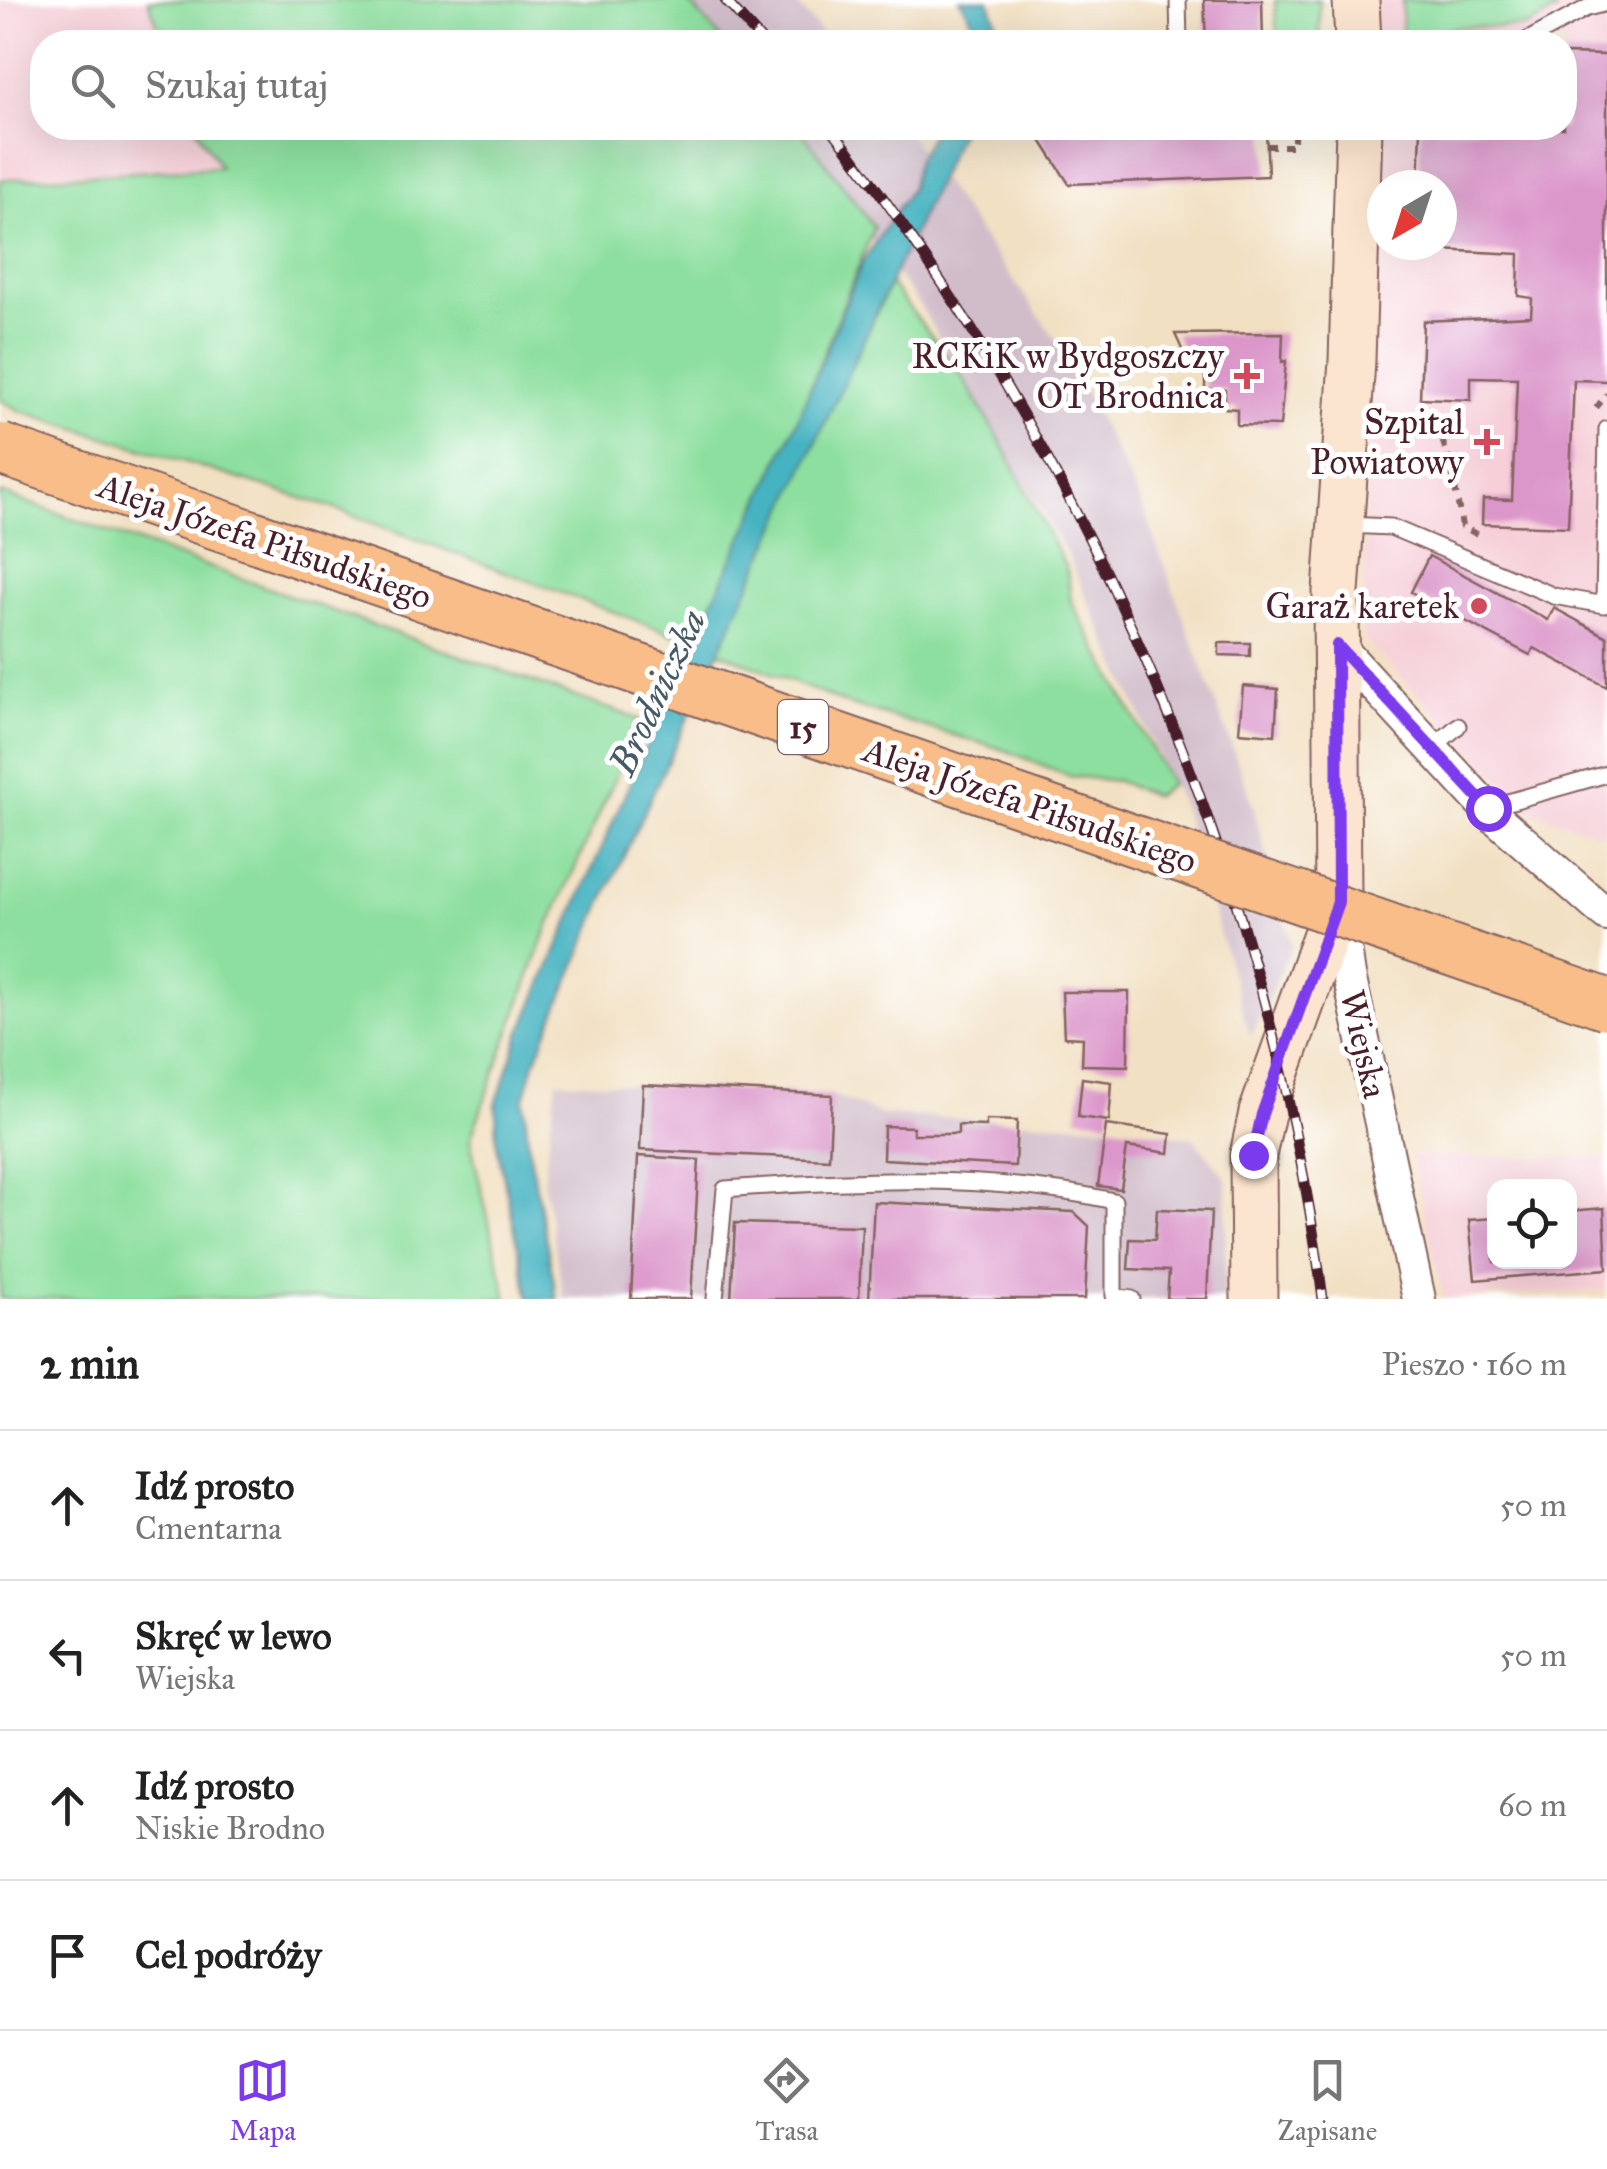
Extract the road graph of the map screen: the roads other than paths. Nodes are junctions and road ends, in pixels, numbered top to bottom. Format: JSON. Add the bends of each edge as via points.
{"nodes":[{"id":1,"x":1178,"y":0,"type":"edge"},
{"id":2,"x":1356,"y":0,"type":"edge"},
{"id":3,"x":1607,"y":3,"type":"edge"},
{"id":4,"x":1179,"y":30,"type":"edge"},
{"id":5,"x":1357,"y":30,"type":"edge"},
{"id":6,"x":1546,"y":30,"type":"edge"},
{"id":7,"x":1359,"y":140,"type":"edge"},
{"id":8,"x":1600,"y":427,"type":"edge"},
{"id":9,"x":0,"y":450,"type":"edge"},
{"id":10,"x":1342,"y":525,"type":"junction"},
{"id":11,"x":1337,"y":645,"type":"junction"},
{"id":12,"x":1458,"y":726,"type":"dead end"},
{"id":13,"x":1432,"y":748,"type":"junction"},
{"id":14,"x":1607,"y":774,"type":"edge"},
{"id":15,"x":1488,"y":808,"type":"junction"},
{"id":16,"x":1338,"y":902,"type":"junction"},
{"id":17,"x":1607,"y":915,"type":"edge"},
{"id":18,"x":1607,"y":1004,"type":"edge"},
{"id":19,"x":715,"y":1299,"type":"edge"},
{"id":20,"x":1132,"y":1299,"type":"edge"},
{"id":21,"x":1254,"y":1299,"type":"edge"},
{"id":22,"x":1419,"y":1299,"type":"edge"}],
"edges":[{"from":1,"to":4,"type":"lane"},
{"from":2,"to":5,"type":"street"},
{"from":3,"to":6,"type":"lane"},
{"from":7,"to":10,"type":"street","name":"Wiejska"},
{"from":8,"to":10,"type":"lane","via":[[1604,604],[1554,596],[1391,527]]},
{"from":9,"to":18,"type":"main road","name":"Aleja Józefa Piłsudskiego","number":"15","bridge":true},
{"from":10,"to":11,"type":"street","name":"Wiejska"},
{"from":11,"to":13,"type":"street"},
{"from":11,"to":16,"type":"street","name":"Wiejska"},
{"from":12,"to":13,"type":"lane"},
{"from":13,"to":15,"type":"street"},
{"from":14,"to":15,"type":"lane"},
{"from":15,"to":17,"type":"street"},
{"from":16,"to":21,"type":"street","via":[[1253,1155]]},
{"from":16,"to":22,"type":"street","name":"Wiejska"},
{"from":19,"to":20,"type":"lane","via":[[725,1189],[876,1178],[1052,1188],[1114,1201],[1114,1296]]}]}
